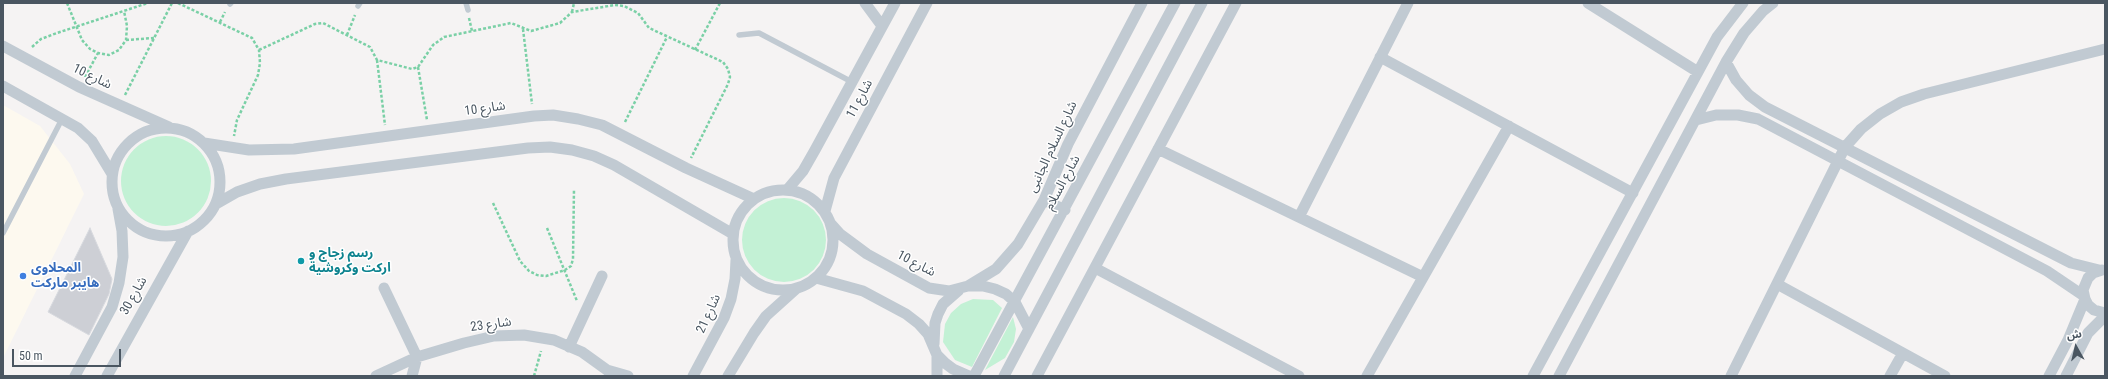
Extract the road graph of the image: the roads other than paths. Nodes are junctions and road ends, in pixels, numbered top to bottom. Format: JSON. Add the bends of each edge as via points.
{"nodes":[{"id":1,"x":466,"y":3,"type":"edge"},
{"id":2,"x":865,"y":3,"type":"edge"},
{"id":3,"x":895,"y":3,"type":"edge"},
{"id":4,"x":927,"y":3,"type":"edge"},
{"id":5,"x":1142,"y":3,"type":"edge"},
{"id":6,"x":1175,"y":3,"type":"edge"},
{"id":7,"x":1202,"y":3,"type":"edge"},
{"id":8,"x":1236,"y":3,"type":"edge"},
{"id":9,"x":1408,"y":3,"type":"edge"},
{"id":10,"x":1588,"y":3,"type":"edge"},
{"id":11,"x":1743,"y":3,"type":"edge"},
{"id":12,"x":1773,"y":3,"type":"edge"},
{"id":13,"x":468,"y":10,"type":"dead end"},
{"id":14,"x":882,"y":26,"type":"junction"},
{"id":15,"x":739,"y":35,"type":"dead end"},
{"id":16,"x":3,"y":46,"type":"edge"},
{"id":17,"x":2105,"y":49,"type":"edge"},
{"id":18,"x":1380,"y":57,"type":"junction"},
{"id":19,"x":1726,"y":62,"type":"junction"},
{"id":20,"x":1698,"y":72,"type":"junction"},
{"id":21,"x":852,"y":82,"type":"junction"},
{"id":22,"x":3,"y":86,"type":"edge"},
{"id":23,"x":62,"y":119,"type":"junction"},
{"id":24,"x":1696,"y":120,"type":"junction"},
{"id":25,"x":1509,"y":126,"type":"junction"},
{"id":26,"x":171,"y":128,"type":"junction"},
{"id":27,"x":204,"y":143,"type":"junction"},
{"id":28,"x":1845,"y":147,"type":"junction"},
{"id":29,"x":1158,"y":149,"type":"junction"},
{"id":30,"x":1838,"y":161,"type":"junction"},
{"id":31,"x":112,"y":174,"type":"junction"},
{"id":32,"x":787,"y":190,"type":"junction"},
{"id":33,"x":1633,"y":193,"type":"junction"},
{"id":34,"x":754,"y":199,"type":"junction"},
{"id":35,"x":1044,"y":200,"type":"junction"},
{"id":36,"x":216,"y":204,"type":"junction"},
{"id":37,"x":118,"y":206,"type":"junction"},
{"id":38,"x":1065,"y":210,"type":"junction"},
{"id":39,"x":825,"y":211,"type":"junction"},
{"id":40,"x":1299,"y":217,"type":"junction"},
{"id":41,"x":831,"y":223,"type":"junction"},
{"id":42,"x":188,"y":231,"type":"junction"},
{"id":43,"x":3,"y":233,"type":"edge"},
{"id":44,"x":733,"y":234,"type":"junction"},
{"id":45,"x":736,"y":259,"type":"junction"},
{"id":46,"x":1095,"y":268,"type":"junction"},
{"id":47,"x":2102,"y":270,"type":"edge"},
{"id":48,"x":602,"y":276,"type":"dead end"},
{"id":49,"x":1423,"y":277,"type":"junction"},
{"id":50,"x":816,"y":278,"type":"junction"},
{"id":51,"x":1777,"y":284,"type":"junction"},
{"id":52,"x":384,"y":288,"type":"dead end"},
{"id":53,"x":964,"y":288,"type":"junction"},
{"id":54,"x":796,"y":289,"type":"junction"},
{"id":55,"x":2084,"y":298,"type":"junction"},
{"id":56,"x":1015,"y":302,"type":"junction"},
{"id":57,"x":2105,"y":312,"type":"edge"},
{"id":58,"x":2105,"y":316,"type":"edge"},
{"id":59,"x":1029,"y":329,"type":"junction"},
{"id":60,"x":569,"y":347,"type":"junction"},
{"id":61,"x":936,"y":350,"type":"junction"},
{"id":62,"x":1903,"y":353,"type":"junction"},
{"id":63,"x":417,"y":357,"type":"junction"},
{"id":64,"x":610,"y":373,"type":"edge"},
{"id":65,"x":1002,"y":375,"type":"edge"},
{"id":66,"x":75,"y":376,"type":"edge"},
{"id":67,"x":107,"y":376,"type":"edge"},
{"id":68,"x":376,"y":376,"type":"edge"},
{"id":69,"x":412,"y":376,"type":"edge"},
{"id":70,"x":628,"y":376,"type":"edge"},
{"id":71,"x":693,"y":376,"type":"edge"},
{"id":72,"x":728,"y":376,"type":"edge"},
{"id":73,"x":937,"y":376,"type":"edge"},
{"id":74,"x":969,"y":376,"type":"edge"},
{"id":75,"x":974,"y":376,"type":"edge"},
{"id":76,"x":1037,"y":376,"type":"edge"},
{"id":77,"x":1299,"y":376,"type":"edge"},
{"id":78,"x":1367,"y":376,"type":"edge"},
{"id":79,"x":1533,"y":376,"type":"edge"},
{"id":80,"x":1559,"y":376,"type":"edge"},
{"id":81,"x":1731,"y":376,"type":"edge"},
{"id":82,"x":1890,"y":376,"type":"edge"},
{"id":83,"x":1945,"y":376,"type":"edge"},
{"id":84,"x":2049,"y":376,"type":"edge"},
{"id":85,"x":2066,"y":376,"type":"edge"}],
"edges":[{"from":1,"to":13,"type":"lane"},
{"from":2,"to":14,"type":"street"},
{"from":3,"to":14,"type":"street","name":"شارع 11"},
{"from":4,"to":39,"type":"street","name":"شارع 11","via":[[834,178]]},
{"from":5,"to":35,"type":"street","name":"شارع السلام الجانبى","via":[[1068,144]]},
{"from":6,"to":38,"type":"street","name":"شارع السلام"},
{"from":7,"to":59,"type":"street"},
{"from":8,"to":29,"type":"street"},
{"from":9,"to":18,"type":"street"},
{"from":10,"to":20,"type":"street"},
{"from":11,"to":20,"type":"street","via":[[1716,36]]},
{"from":12,"to":19,"type":"street","via":[[1744,34]]},
{"from":14,"to":21,"type":"street","name":"شارع 11"},
{"from":15,"to":21,"type":"lane","via":[[759,33]]},
{"from":16,"to":26,"type":"street","name":"شارع 10","via":[[79,87]]},
{"from":17,"to":28,"type":"street","via":[[1901,102],[1880,114]]},
{"from":18,"to":25,"type":"street"},
{"from":18,"to":40,"type":"street"},
{"from":19,"to":24,"type":"street"},
{"from":19,"to":28,"type":"street","via":[[1744,90],[1765,107]]},
{"from":20,"to":33,"type":"street"},
{"from":21,"to":32,"type":"street","name":"شارع 11","via":[[809,161]]},
{"from":22,"to":23,"type":"street"},
{"from":23,"to":31,"type":"street","via":[[78,128],[92,141]]},
{"from":23,"to":43,"type":"lane"},
{"from":24,"to":30,"type":"street","via":[[1716,115],[1738,115],[1758,120]]},
{"from":24,"to":80,"type":"street"},
{"from":25,"to":33,"type":"street"},
{"from":25,"to":49,"type":"street"},
{"from":26,"to":27,"type":"street","via":[[189,133]]},
{"from":26,"to":31,"type":"street","via":[[155,129],[140,135],[127,145],[118,158]]},
{"from":27,"to":34,"type":"street","name":"شارع 10","via":[[249,150],[294,149],[534,116],[578,118],[602,125]]},
{"from":27,"to":36,"type":"street","via":[[216,162],[219,176]]},
{"from":28,"to":30,"type":"street"},
{"from":28,"to":47,"type":"street","via":[[2071,263]]},
{"from":29,"to":40,"type":"street"},
{"from":29,"to":46,"type":"street"},
{"from":30,"to":51,"type":"street"},
{"from":30,"to":55,"type":"street","via":[[2047,271]]},
{"from":31,"to":37,"type":"street"},
{"from":32,"to":34,"type":"street","via":[[766,193]]},
{"from":32,"to":39,"type":"street","via":[[805,194]]},
{"from":33,"to":79,"type":"street"},
{"from":34,"to":44,"type":"street","via":[[737,220]]},
{"from":35,"to":38,"type":"street"},
{"from":35,"to":53,"type":"street","name":"شارع السلام الجانبى","via":[[1007,258],[996,269]]},
{"from":36,"to":42,"type":"street","via":[[204,220]]},
{"from":36,"to":44,"type":"street","via":[[237,192],[286,179],[550,147],[594,156],[614,165]]},
{"from":37,"to":42,"type":"street","via":[[128,220],[141,230],[152,234],[164,236]]},
{"from":37,"to":66,"type":"street","name":"شارع 30","via":[[123,257],[119,283],[112,307]]},
{"from":38,"to":56,"type":"street","name":"شارع السلام"},
{"from":39,"to":41,"type":"street"},
{"from":40,"to":49,"type":"street"},
{"from":41,"to":50,"type":"street","via":[[834,235],[832,253]]},
{"from":41,"to":53,"type":"street","name":"شارع 10","via":[[840,234],[867,254],[924,285],[938,291]]},
{"from":42,"to":67,"type":"street","name":"شارع 30"},
{"from":44,"to":45,"type":"street"},
{"from":45,"to":54,"type":"street","via":[[754,281],[767,288]]},
{"from":45,"to":71,"type":"street","name":"شارع 21","via":[[734,286],[724,318]]},
{"from":46,"to":76,"type":"street"},
{"from":46,"to":77,"type":"street"},
{"from":47,"to":55,"type":"street","via":[[2093,273],[2084,283]]},
{"from":48,"to":60,"type":"street"},
{"from":49,"to":78,"type":"street"},
{"from":50,"to":54,"type":"street"},
{"from":50,"to":61,"type":"street","via":[[863,292],[906,314],[919,324]]},
{"from":51,"to":62,"type":"street"},
{"from":51,"to":81,"type":"street"},
{"from":52,"to":63,"type":"street"},
{"from":53,"to":56,"type":"street","name":"شارع 10","via":[[995,289]]},
{"from":53,"to":61,"type":"street","name":"شارع السلام الجانبى","via":[[944,304],[938,314],[935,323]]},
{"from":54,"to":72,"type":"street","via":[[762,322]]},
{"from":55,"to":57,"type":"street","via":[[2094,310]]},
{"from":55,"to":84,"type":"street","via":[[2068,340]]},
{"from":56,"to":59,"type":"street","name":"شارع 10"},
{"from":56,"to":75,"type":"street","name":"شارع السلام"},
{"from":58,"to":85,"type":"street","via":[[2088,333]]},
{"from":59,"to":65,"type":"street"},
{"from":60,"to":63,"type":"street","name":"شارع 23","via":[[524,335],[494,336]]},
{"from":60,"to":64,"type":"street","name":"شارع 23","via":[[582,352]]},
{"from":61,"to":73,"type":"street"},
{"from":61,"to":74,"type":"street","via":[[953,369]]},
{"from":62,"to":82,"type":"street"},
{"from":62,"to":83,"type":"street"},
{"from":63,"to":68,"type":"street","name":"شارع 23"},
{"from":63,"to":69,"type":"street"},
{"from":64,"to":70,"type":"street","name":"شارع 23"}]}
